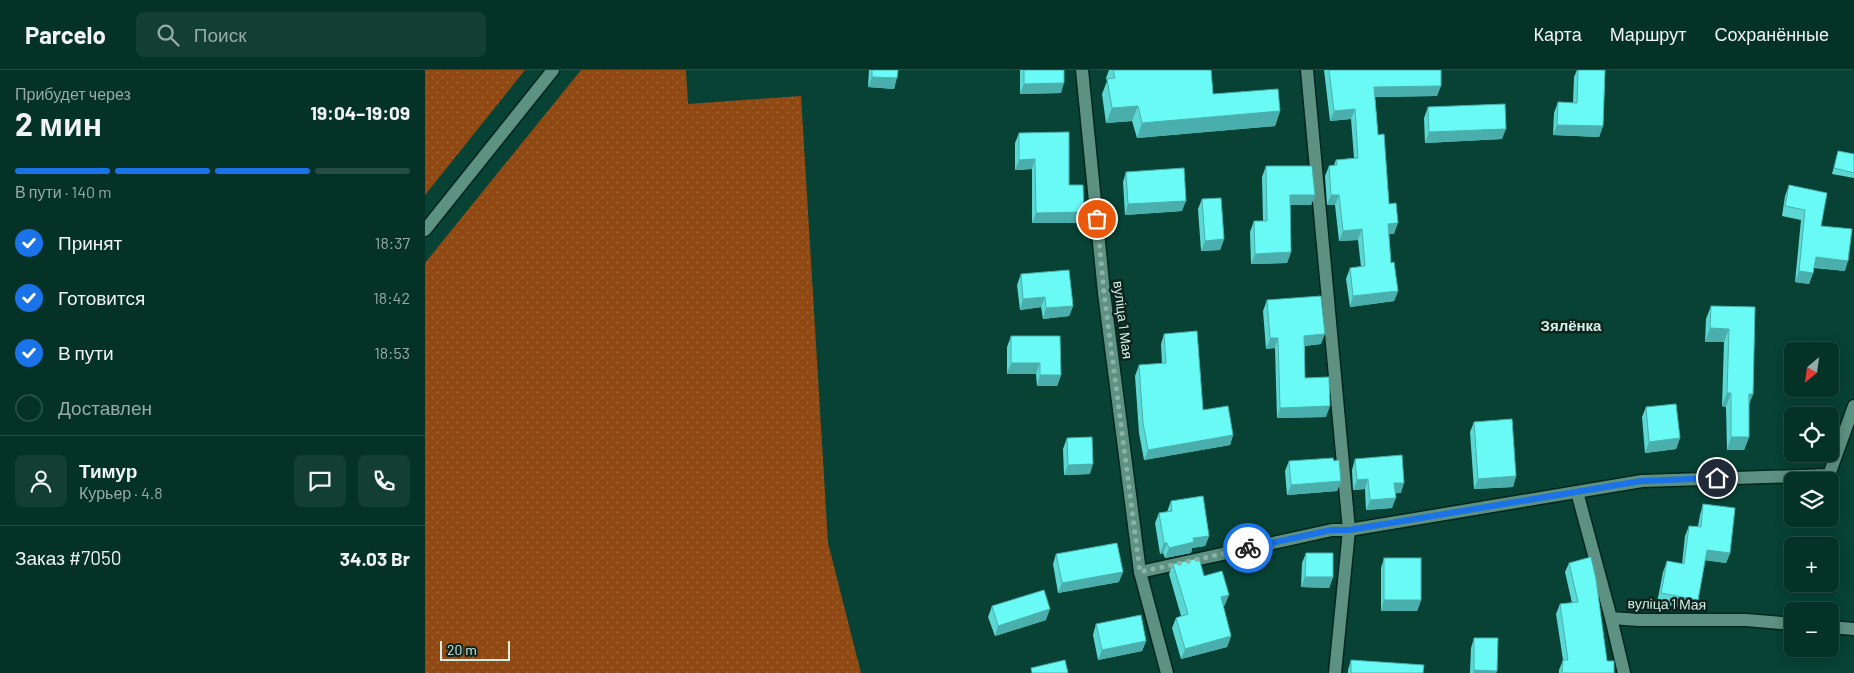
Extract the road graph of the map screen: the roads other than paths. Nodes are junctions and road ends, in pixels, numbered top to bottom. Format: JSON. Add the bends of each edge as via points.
{"nodes":[{"id":1,"x":553,"y":70,"type":"edge"},
{"id":2,"x":1082,"y":70,"type":"edge"},
{"id":3,"x":1307,"y":70,"type":"edge"},
{"id":4,"x":425,"y":230,"type":"edge"},
{"id":5,"x":1854,"y":406,"type":"edge"},
{"id":6,"x":1577,"y":492,"type":"junction"},
{"id":7,"x":1349,"y":530,"type":"junction"},
{"id":8,"x":1140,"y":572,"type":"junction"},
{"id":9,"x":1611,"y":618,"type":"junction"},
{"id":10,"x":1784,"y":623,"type":"edge"},
{"id":11,"x":1839,"y":628,"type":"edge"},
{"id":12,"x":1854,"y":629,"type":"edge"},
{"id":13,"x":1167,"y":673,"type":"edge"},
{"id":14,"x":1335,"y":673,"type":"edge"},
{"id":15,"x":1624,"y":673,"type":"edge"}],
"edges":[{"from":1,"to":4,"type":"street"},
{"from":2,"to":8,"type":"street","name":"вуліца 1 Мая","via":[[1104,293]]},
{"from":3,"to":7,"type":"street"},
{"from":5,"to":6,"type":"street","via":[[1829,475],[1641,481]]},
{"from":6,"to":7,"type":"street"},
{"from":6,"to":9,"type":"street","name":"вуліца 1 Мая"},
{"from":7,"to":8,"type":"street","via":[[1331,530]]},
{"from":7,"to":14,"type":"street"},
{"from":8,"to":13,"type":"street","name":"вуліца 1 Мая"},
{"from":9,"to":10,"type":"street","name":"вуліца 1 Мая"},
{"from":9,"to":15,"type":"street"},
{"from":11,"to":12,"type":"street"}]}
